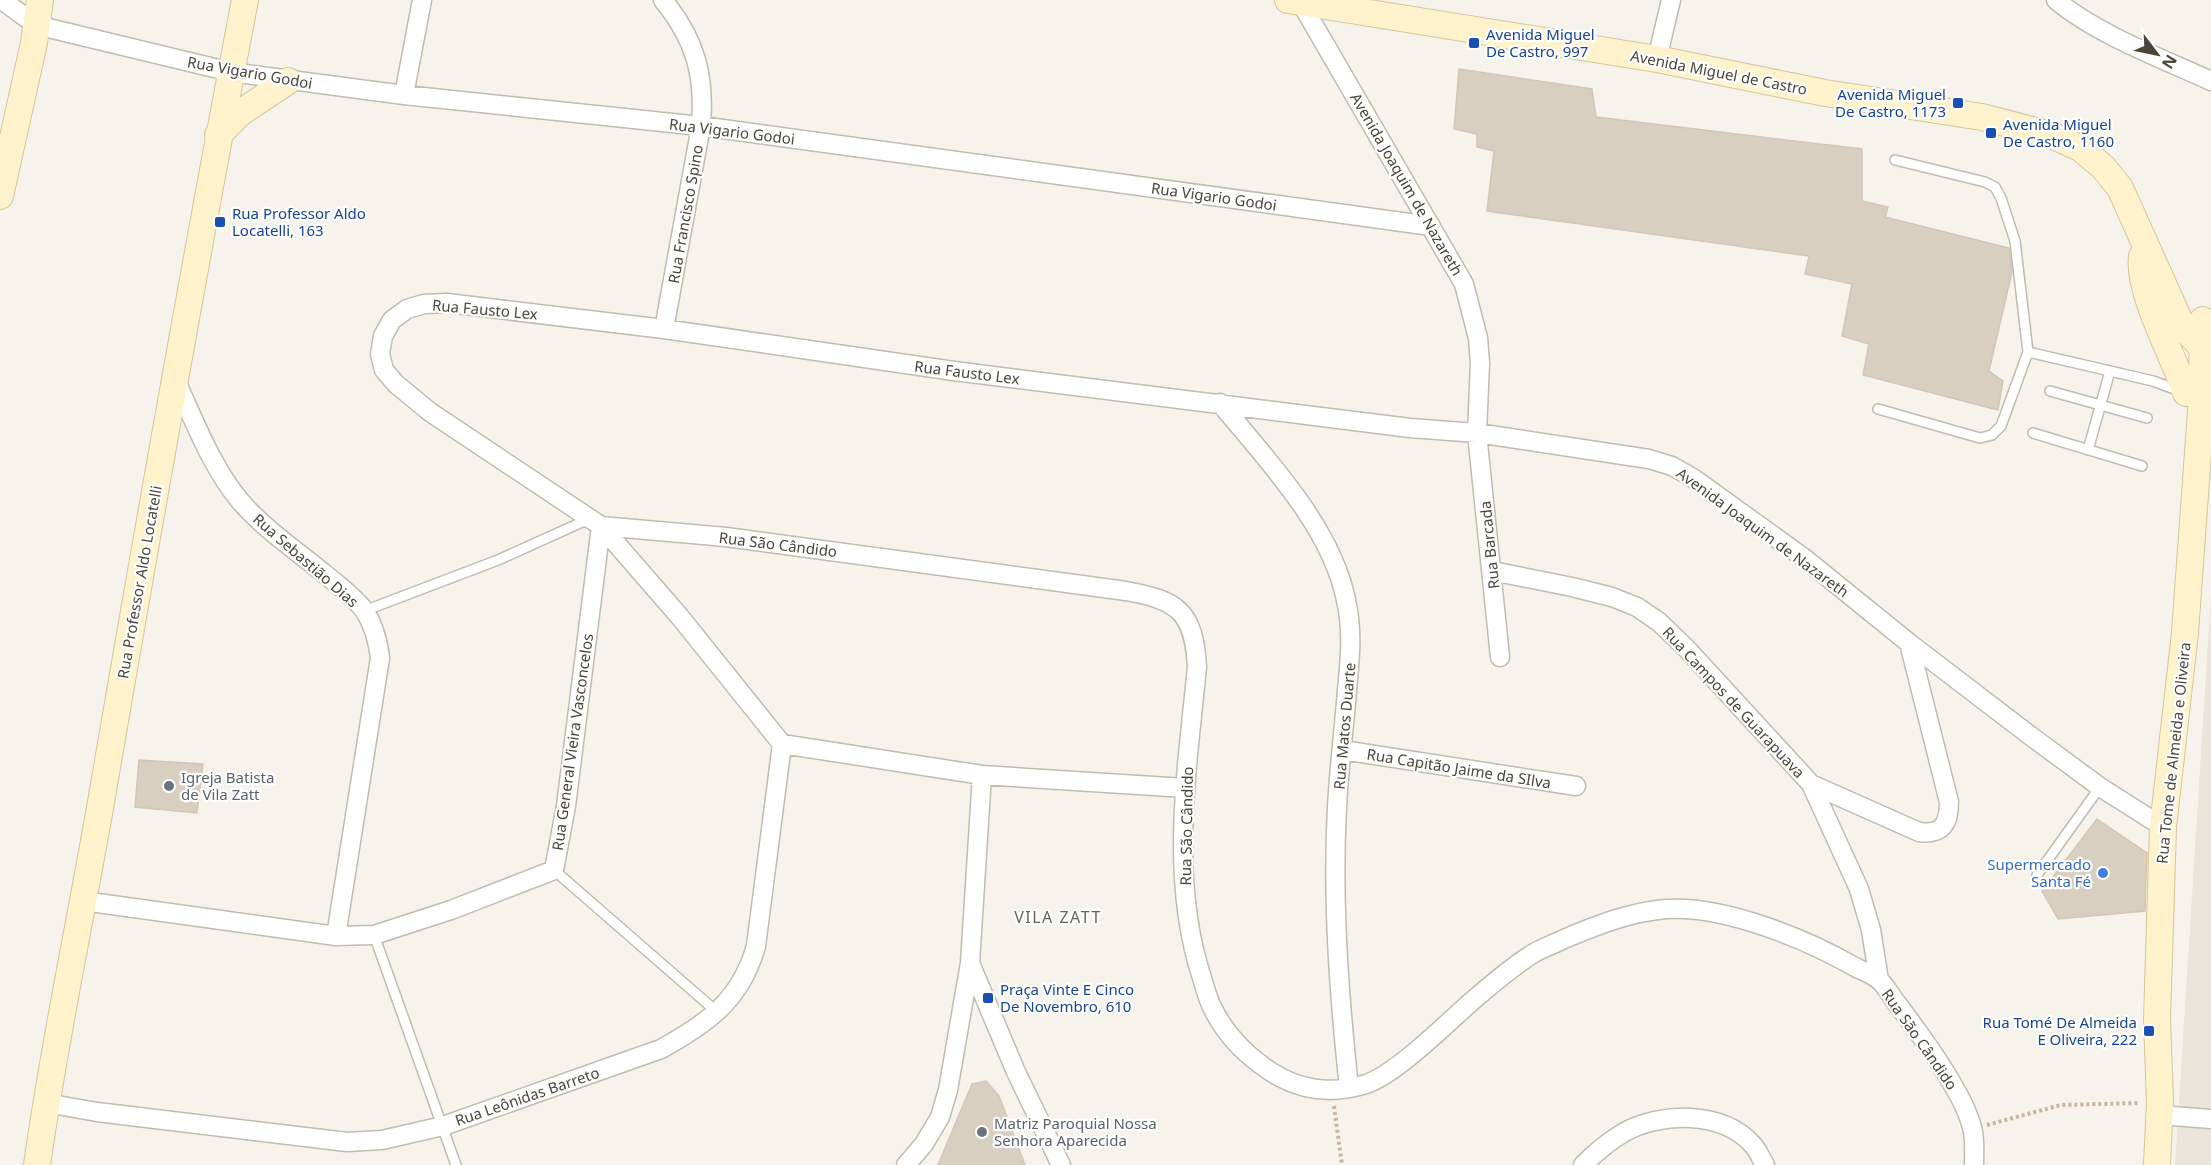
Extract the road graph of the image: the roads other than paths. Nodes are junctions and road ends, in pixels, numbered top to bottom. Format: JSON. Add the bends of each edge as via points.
{"nodes":[{"id":1,"x":2,"y":0,"type":"edge"},
{"id":2,"x":244,"y":0,"type":"edge"},
{"id":3,"x":422,"y":0,"type":"edge"},
{"id":4,"x":663,"y":0,"type":"edge"},
{"id":5,"x":1671,"y":0,"type":"edge"},
{"id":6,"x":2056,"y":0,"type":"edge"},
{"id":7,"x":1294,"y":1,"type":"edge"},
{"id":8,"x":38,"y":12,"type":"edge"},
{"id":9,"x":1657,"y":59,"type":"junction"},
{"id":10,"x":231,"y":72,"type":"junction"},
{"id":11,"x":288,"y":81,"type":"junction"},
{"id":12,"x":2211,"y":81,"type":"edge"},
{"id":13,"x":404,"y":95,"type":"junction"},
{"id":14,"x":701,"y":126,"type":"junction"},
{"id":15,"x":218,"y":135,"type":"junction"},
{"id":16,"x":1895,"y":160,"type":"dead end"},
{"id":17,"x":0,"y":196,"type":"edge"},
{"id":18,"x":1431,"y":226,"type":"junction"},
{"id":19,"x":2142,"y":235,"type":"junction"},
{"id":20,"x":664,"y":329,"type":"junction"},
{"id":21,"x":2202,"y":334,"type":"edge"},
{"id":22,"x":2028,"y":352,"type":"junction"},
{"id":23,"x":2110,"y":371,"type":"junction"},
{"id":24,"x":174,"y":378,"type":"junction"},
{"id":25,"x":2050,"y":392,"type":"dead end"},
{"id":26,"x":2186,"y":393,"type":"junction"},
{"id":27,"x":1220,"y":404,"type":"junction"},
{"id":28,"x":2101,"y":406,"type":"junction"},
{"id":29,"x":1878,"y":409,"type":"dead end"},
{"id":30,"x":2147,"y":418,"type":"dead end"},
{"id":31,"x":1477,"y":433,"type":"junction"},
{"id":32,"x":2033,"y":433,"type":"dead end"},
{"id":33,"x":2088,"y":450,"type":"junction"},
{"id":34,"x":2204,"y":452,"type":"edge"},
{"id":35,"x":2142,"y":466,"type":"dead end"},
{"id":36,"x":595,"y":523,"type":"junction"},
{"id":37,"x":1492,"y":571,"type":"junction"},
{"id":38,"x":364,"y":611,"type":"junction"},
{"id":39,"x":1909,"y":643,"type":"junction"},
{"id":40,"x":1500,"y":657,"type":"dead end"},
{"id":41,"x":782,"y":744,"type":"junction"},
{"id":42,"x":1342,"y":750,"type":"junction"},
{"id":43,"x":982,"y":775,"type":"junction"},
{"id":44,"x":1811,"y":784,"type":"junction"},
{"id":45,"x":1576,"y":786,"type":"dead end"},
{"id":46,"x":1185,"y":788,"type":"junction"},
{"id":47,"x":2100,"y":788,"type":"junction"},
{"id":48,"x":2163,"y":826,"type":"junction"},
{"id":49,"x":554,"y":870,"type":"junction"},
{"id":50,"x":2037,"y":875,"type":"dead end"},
{"id":51,"x":83,"y":901,"type":"junction"},
{"id":52,"x":374,"y":935,"type":"junction"},
{"id":53,"x":336,"y":936,"type":"junction"},
{"id":54,"x":970,"y":963,"type":"junction"},
{"id":55,"x":1879,"y":980,"type":"junction"},
{"id":56,"x":718,"y":1012,"type":"junction"},
{"id":57,"x":1341,"y":1089,"type":"junction"},
{"id":58,"x":46,"y":1103,"type":"junction"},
{"id":59,"x":2160,"y":1109,"type":"junction"},
{"id":60,"x":2211,"y":1119,"type":"edge"},
{"id":61,"x":443,"y":1126,"type":"junction"},
{"id":62,"x":37,"y":1165,"type":"edge"},
{"id":63,"x":456,"y":1165,"type":"edge"},
{"id":64,"x":906,"y":1165,"type":"edge"},
{"id":65,"x":1061,"y":1165,"type":"edge"},
{"id":66,"x":1582,"y":1165,"type":"edge"},
{"id":67,"x":1765,"y":1165,"type":"edge"},
{"id":68,"x":1974,"y":1165,"type":"edge"},
{"id":69,"x":2157,"y":1165,"type":"edge"}],
"edges":[{"from":1,"to":8,"type":"street"},
{"from":2,"to":10,"type":"street","name":"Rua Professor Aldo Locatelli"},
{"from":3,"to":13,"type":"street"},
{"from":4,"to":14,"type":"street","name":"Rua Francisco Spino","via":[[690,42],[699,69]]},
{"from":5,"to":9,"type":"street"},
{"from":6,"to":12,"type":"street","via":[[2088,22]]},
{"from":7,"to":9,"type":"street","name":"Avenida Miguel de Castro"},
{"from":7,"to":18,"type":"street","name":"Avenida Joaquim de Nazareth"},
{"from":8,"to":10,"type":"street","name":"Rua Vigario Godoi"},
{"from":8,"to":17,"type":"street"},
{"from":9,"to":19,"type":"street","name":"Avenida Miguel de Castro","via":[[1825,93],[1982,117],[2051,135],[2080,148],[2103,166],[2120,188]]},
{"from":10,"to":11,"type":"street","name":"Rua Vigario Godoi"},
{"from":10,"to":15,"type":"street","name":"Rua Professor Aldo Locatelli"},
{"from":11,"to":13,"type":"street","name":"Rua Vigario Godoi"},
{"from":11,"to":15,"type":"street","via":[[240,113]]},
{"from":13,"to":14,"type":"street","name":"Rua Vigario Godoi"},
{"from":14,"to":18,"type":"street","name":"Rua Vigario Godoi"},
{"from":14,"to":20,"type":"street","name":"Rua Francisco Spino"},
{"from":15,"to":24,"type":"street","name":"Rua Professor Aldo Locatelli"},
{"from":16,"to":22,"type":"lane","via":[[1995,187],[2017,248]]},
{"from":18,"to":31,"type":"street","name":"Avenida Joaquim de Nazareth","via":[[1464,284],[1473,310],[1480,363]]},
{"from":19,"to":21,"type":"street","name":"Avenida Miguel de Castro"},
{"from":19,"to":21,"type":"street","name":"Avenida Miguel de Castro","via":[[2164,260]]},
{"from":19,"to":26,"type":"street","via":[[2140,267],[2145,290]]},
{"from":20,"to":27,"type":"street","name":"Rua Fausto Lex"},
{"from":20,"to":36,"type":"street","name":"Rua Fausto Lex","via":[[447,303],[407,309],[392,320],[384,336],[380,354],[384,370],[396,384]]},
{"from":21,"to":26,"type":"street","name":"Rua Tome de Almeida e Oliveira"},
{"from":21,"to":34,"type":"street","name":"Rua Tome de Almeida e Oliveira"},
{"from":22,"to":23,"type":"lane"},
{"from":22,"to":29,"type":"lane","via":[[2001,426],[1992,435],[1980,438]]},
{"from":23,"to":26,"type":"lane"},
{"from":23,"to":28,"type":"lane"},
{"from":24,"to":38,"type":"street","name":"Rua Sebastião Dias","via":[[216,465],[239,500]]},
{"from":24,"to":51,"type":"street","name":"Rua Professor Aldo Locatelli"},
{"from":25,"to":28,"type":"lane"},
{"from":26,"to":34,"type":"street","name":"Rua Tome de Almeida e Oliveira","via":[[2188,416]]},
{"from":27,"to":31,"type":"street","name":"Rua Fausto Lex"},
{"from":27,"to":42,"type":"street","name":"Rua Matos Duarte","via":[[1298,498],[1331,555],[1346,598],[1351,639]]},
{"from":28,"to":30,"type":"lane"},
{"from":28,"to":33,"type":"lane"},
{"from":31,"to":37,"type":"street","name":"Rua Barcada"},
{"from":31,"to":39,"type":"street","name":"Avenida Joaquim de Nazareth","via":[[1672,466],[1804,558]]},
{"from":32,"to":33,"type":"lane"},
{"from":33,"to":35,"type":"lane"},
{"from":34,"to":48,"type":"street","name":"Rua Tome de Almeida e Oliveira"},
{"from":36,"to":38,"type":"lane"},
{"from":36,"to":41,"type":"street","name":"Rua Fausto Lex","via":[[680,617]]},
{"from":36,"to":46,"type":"street","name":"Rua São Cândido","via":[[773,543],[1126,591],[1165,600],[1185,617],[1196,648]]},
{"from":36,"to":49,"type":"street","name":"Rua General Vieira Vasconcelos","via":[[566,806]]},
{"from":37,"to":40,"type":"street","name":"Rua Barcada"},
{"from":37,"to":44,"type":"street","name":"Rua Campos de Guarapuava","via":[[1572,587],[1637,607],[1687,650]]},
{"from":38,"to":53,"type":"street","name":"Rua Sebastião Dias","via":[[374,628],[380,658]]},
{"from":39,"to":44,"type":"street","via":[[1949,801],[1945,825],[1929,833],[1919,832]]},
{"from":39,"to":47,"type":"street","name":"Avenida Joaquim de Nazareth"},
{"from":41,"to":43,"type":"street"},
{"from":41,"to":56,"type":"street","name":"Rua Leônidas Barreto","via":[[756,946],[743,982]]},
{"from":42,"to":45,"type":"street","name":"Rua Capitão Jaime da SIlva"},
{"from":42,"to":57,"type":"street","name":"Rua Matos Duarte","via":[[1335,871]]},
{"from":43,"to":46,"type":"street"},
{"from":43,"to":54,"type":"street"},
{"from":44,"to":55,"type":"street","name":"Rua Campos de Guarapuava","via":[[1860,889]]},
{"from":46,"to":57,"type":"street","name":"Rua São Cândido","via":[[1185,893],[1195,955],[1212,1008],[1230,1037],[1274,1075],[1314,1090]]},
{"from":47,"to":48,"type":"street","name":"Avenida Joaquim de Nazareth"},
{"from":47,"to":50,"type":"lane"},
{"from":48,"to":59,"type":"street","name":"Rua Tome de Almeida e Oliveira","via":[[2157,1018]]},
{"from":49,"to":52,"type":"street","name":"Rua General Vieira Vasconcelos"},
{"from":49,"to":56,"type":"lane"},
{"from":51,"to":53,"type":"street","name":"Rua General Vieira Vasconcelos"},
{"from":51,"to":58,"type":"street","name":"Rua Professor Aldo Locatelli"},
{"from":52,"to":53,"type":"street","name":"Rua General Vieira Vasconcelos"},
{"from":52,"to":61,"type":"lane"},
{"from":54,"to":64,"type":"street","via":[[940,1117]]},
{"from":54,"to":65,"type":"street"},
{"from":55,"to":57,"type":"street","name":"Rua São Cândido","via":[[1790,934],[1727,916],[1672,909],[1614,918],[1536,952],[1500,977],[1382,1078]]},
{"from":55,"to":68,"type":"street","name":"Rua São Cândido","via":[[1949,1078],[1965,1107],[1973,1131]]},
{"from":56,"to":61,"type":"street","name":"Rua Leônidas Barreto","via":[[661,1049]]},
{"from":58,"to":61,"type":"street","name":"Rua Leônidas Barreto","via":[[347,1142],[382,1140]]},
{"from":58,"to":62,"type":"street","name":"Rua Professor Aldo Locatelli"},
{"from":59,"to":60,"type":"street"},
{"from":59,"to":69,"type":"street","name":"Rua Tome de Almeida e Oliveira"},
{"from":61,"to":63,"type":"lane"},
{"from":66,"to":67,"type":"street","via":[[1623,1133],[1664,1119],[1691,1118],[1741,1134],[1754,1145]]}]}
